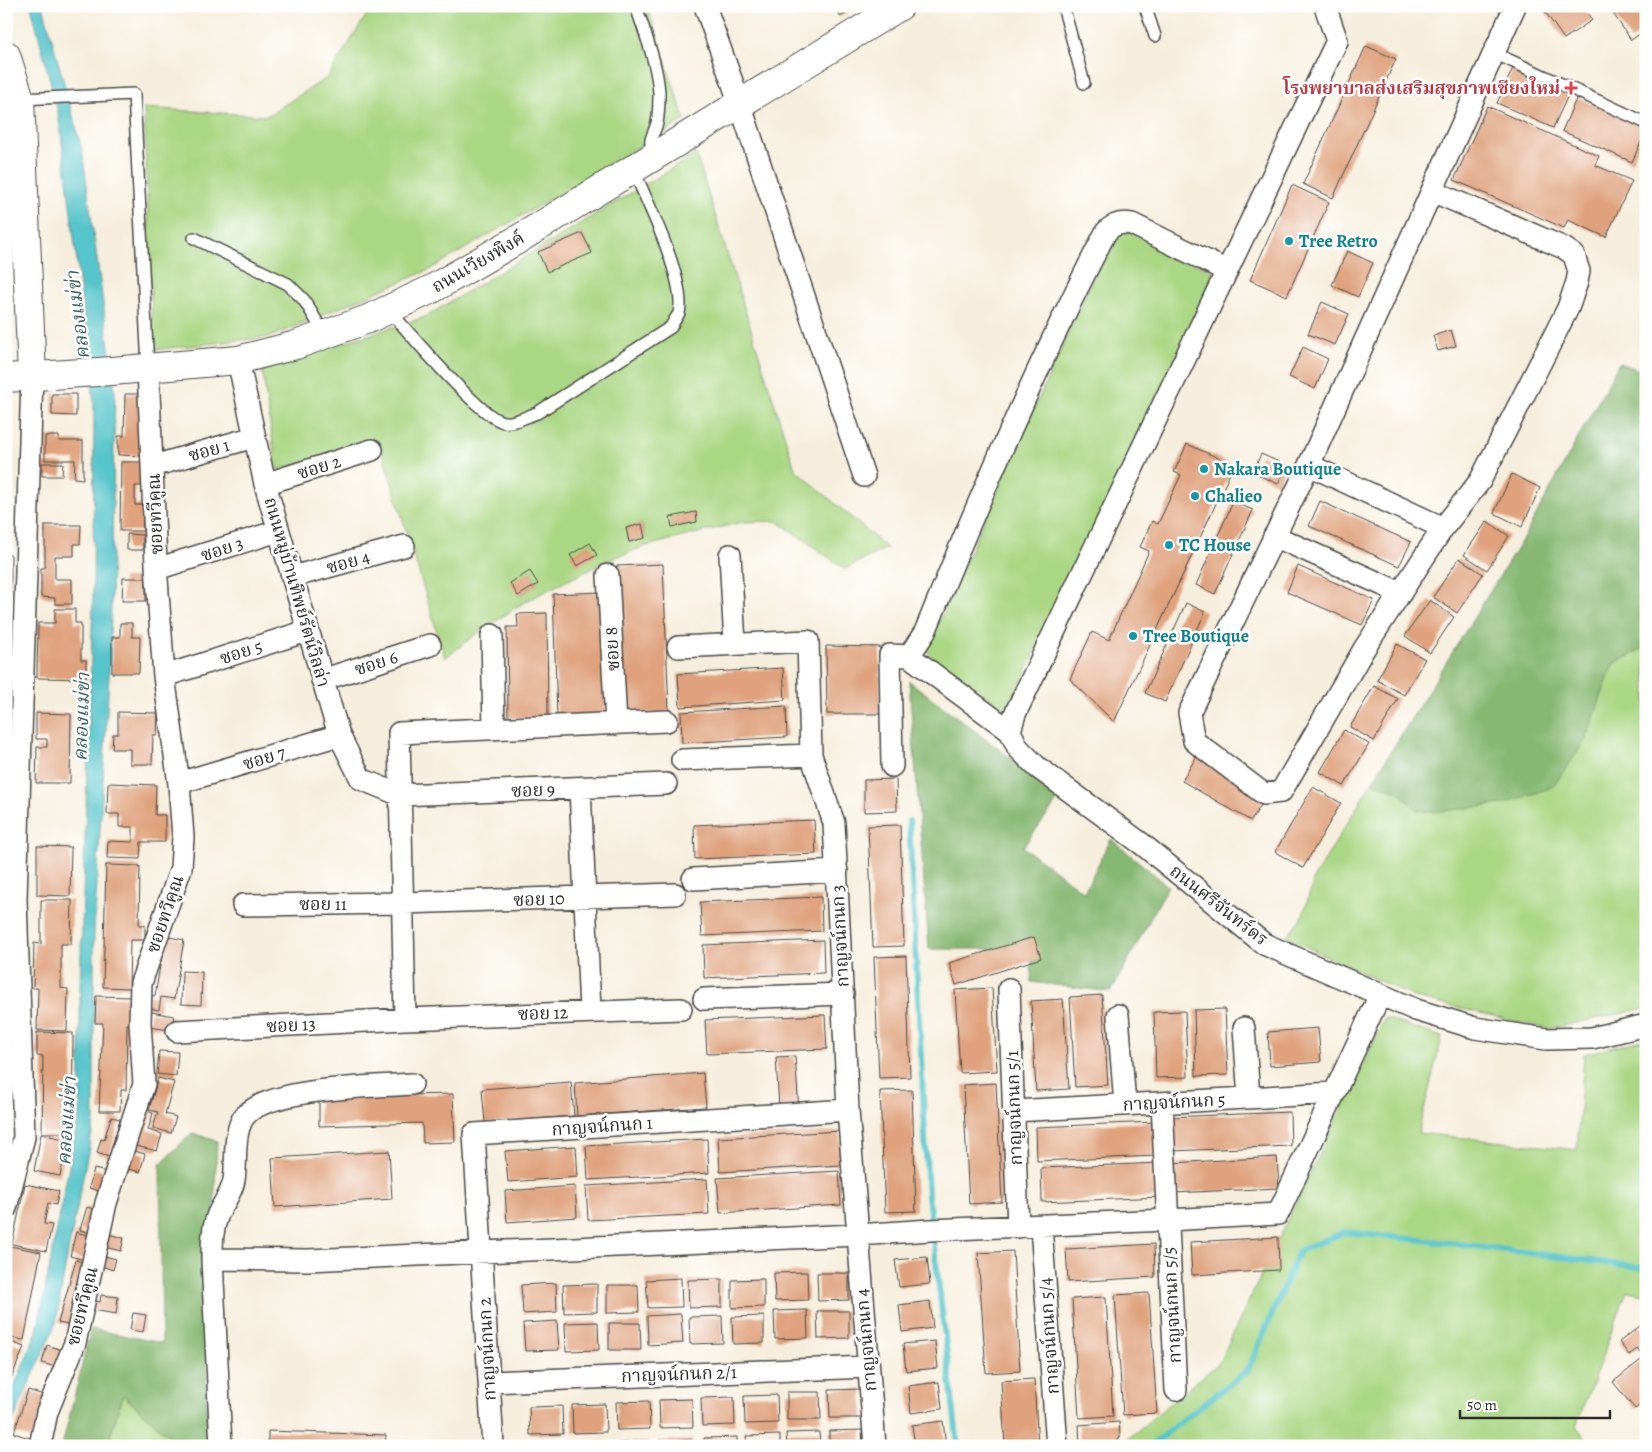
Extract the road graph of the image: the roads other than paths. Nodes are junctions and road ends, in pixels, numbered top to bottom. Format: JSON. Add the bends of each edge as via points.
{"nodes":[{"id":1,"x":636,"y":6,"type":"edge"},
{"id":2,"x":705,"y":6,"type":"edge"},
{"id":3,"x":900,"y":6,"type":"edge"},
{"id":4,"x":1063,"y":6,"type":"edge"},
{"id":5,"x":1145,"y":6,"type":"edge"},
{"id":6,"x":1325,"y":6,"type":"edge"},
{"id":7,"x":1515,"y":6,"type":"edge"},
{"id":8,"x":1155,"y":36,"type":"dead end"},
{"id":9,"x":1494,"y":53,"type":"junction"},
{"id":10,"x":6,"y":55,"type":"edge"},
{"id":11,"x":1084,"y":83,"type":"dead end"},
{"id":12,"x":20,"y":99,"type":"junction"},
{"id":13,"x":740,"y":104,"type":"junction"},
{"id":14,"x":1646,"y":123,"type":"edge"},
{"id":15,"x":644,"y":162,"type":"junction"},
{"id":16,"x":1432,"y":191,"type":"junction"},
{"id":17,"x":194,"y":238,"type":"dead end"},
{"id":18,"x":1227,"y":271,"type":"junction"},
{"id":19,"x":388,"y":309,"type":"junction"},
{"id":20,"x":324,"y":335,"type":"junction"},
{"id":21,"x":238,"y":360,"type":"junction"},
{"id":22,"x":148,"y":368,"type":"junction"},
{"id":23,"x":19,"y":377,"type":"edge"},
{"id":24,"x":254,"y":437,"type":"junction"},
{"id":25,"x":372,"y":450,"type":"dead end"},
{"id":26,"x":164,"y":463,"type":"dead end"},
{"id":27,"x":1309,"y":465,"type":"junction"},
{"id":28,"x":864,"y":476,"type":"dead end"},
{"id":29,"x":265,"y":484,"type":"junction"},
{"id":30,"x":1443,"y":528,"type":"junction"},
{"id":31,"x":278,"y":531,"type":"junction"},
{"id":32,"x":1274,"y":536,"type":"junction"},
{"id":33,"x":404,"y":546,"type":"dead end"},
{"id":34,"x":730,"y":554,"type":"dead end"},
{"id":35,"x":166,"y":566,"type":"dead end"},
{"id":36,"x":608,"y":575,"type":"dead end"},
{"id":37,"x":292,"y":577,"type":"junction"},
{"id":38,"x":1401,"y":593,"type":"junction"},
{"id":39,"x":308,"y":631,"type":"junction"},
{"id":40,"x":492,"y":635,"type":"dead end"},
{"id":41,"x":735,"y":644,"type":"junction"},
{"id":42,"x":430,"y":645,"type":"dead end"},
{"id":43,"x":678,"y":647,"type":"dead end"},
{"id":44,"x":909,"y":656,"type":"junction"},
{"id":45,"x":174,"y":673,"type":"dead end"},
{"id":46,"x":322,"y":680,"type":"junction"},
{"id":47,"x":667,"y":721,"type":"dead end"},
{"id":48,"x":616,"y":724,"type":"junction"},
{"id":49,"x":494,"y":729,"type":"junction"},
{"id":50,"x":1010,"y":732,"type":"junction"},
{"id":51,"x":339,"y":735,"type":"junction"},
{"id":52,"x":811,"y":755,"type":"junction"},
{"id":53,"x":682,"y":760,"type":"dead end"},
{"id":54,"x":892,"y":766,"type":"dead end"},
{"id":55,"x":189,"y":780,"type":"dead end"},
{"id":56,"x":666,"y":784,"type":"dead end"},
{"id":57,"x":580,"y":788,"type":"junction"},
{"id":58,"x":400,"y":795,"type":"junction"},
{"id":59,"x":837,"y":871,"type":"junction"},
{"id":60,"x":693,"y":879,"type":"dead end"},
{"id":61,"x":675,"y":894,"type":"dead end"},
{"id":62,"x":585,"y":898,"type":"junction"},
{"id":63,"x":11,"y":899,"type":"edge"},
{"id":64,"x":403,"y":903,"type":"junction"},
{"id":65,"x":243,"y":905,"type":"dead end"},
{"id":66,"x":1009,"y":989,"type":"dead end"},
{"id":67,"x":843,"y":994,"type":"junction"},
{"id":68,"x":1380,"y":994,"type":"junction"},
{"id":69,"x":704,"y":1000,"type":"dead end"},
{"id":70,"x":681,"y":1009,"type":"dead end"},
{"id":71,"x":590,"y":1011,"type":"junction"},
{"id":72,"x":1118,"y":1015,"type":"dead end"},
{"id":73,"x":405,"y":1019,"type":"junction"},
{"id":74,"x":1646,"y":1025,"type":"edge"},
{"id":75,"x":1244,"y":1028,"type":"dead end"},
{"id":76,"x":178,"y":1031,"type":"dead end"},
{"id":77,"x":412,"y":1084,"type":"dead end"},
{"id":78,"x":1334,"y":1093,"type":"junction"},
{"id":79,"x":1249,"y":1098,"type":"junction"},
{"id":80,"x":1162,"y":1103,"type":"junction"},
{"id":81,"x":1124,"y":1105,"type":"junction"},
{"id":82,"x":848,"y":1110,"type":"junction"},
{"id":83,"x":1014,"y":1111,"type":"junction"},
{"id":84,"x":6,"y":1208,"type":"edge"},
{"id":85,"x":1168,"y":1220,"type":"junction"},
{"id":86,"x":1041,"y":1226,"type":"junction"},
{"id":87,"x":1018,"y":1227,"type":"junction"},
{"id":88,"x":857,"y":1235,"type":"junction"},
{"id":89,"x":481,"y":1252,"type":"junction"},
{"id":90,"x":212,"y":1259,"type":"junction"},
{"id":91,"x":868,"y":1367,"type":"junction"},
{"id":92,"x":489,"y":1382,"type":"junction"},
{"id":93,"x":1176,"y":1390,"type":"dead end"},
{"id":94,"x":40,"y":1446,"type":"edge"},
{"id":95,"x":221,"y":1446,"type":"edge"},
{"id":96,"x":493,"y":1446,"type":"edge"},
{"id":97,"x":875,"y":1446,"type":"edge"},
{"id":98,"x":1057,"y":1446,"type":"edge"}],
"edges":[{"from":1,"to":15,"type":"lane","via":[[659,91],[656,124]]},
{"from":2,"to":13,"type":"street"},
{"from":3,"to":13,"type":"street","name":"ถนนเวียงพิงค์"},
{"from":4,"to":11,"type":"lane"},
{"from":5,"to":8,"type":"lane"},
{"from":6,"to":18,"type":"street","via":[[1337,41]]},
{"from":7,"to":9,"type":"street"},
{"from":9,"to":14,"type":"lane"},
{"from":9,"to":16,"type":"street"},
{"from":10,"to":12,"type":"street"},
{"from":12,"to":22,"type":"lane","via":[[134,94]]},
{"from":12,"to":23,"type":"street"},
{"from":13,"to":15,"type":"street","name":"ถนนเวียงพิงค์"},
{"from":13,"to":28,"type":"street"},
{"from":15,"to":19,"type":"street","name":"ถนนเวียงพิงค์","via":[[432,289]]},
{"from":15,"to":19,"type":"lane","via":[[678,291],[679,313],[671,327],[537,413],[504,422],[492,417],[473,402]]},
{"from":16,"to":27,"type":"street"},
{"from":16,"to":30,"type":"street","via":[[1564,248],[1574,255],[1579,271],[1564,316],[1480,481]]},
{"from":17,"to":20,"type":"lane","via":[[288,284],[304,300]]},
{"from":18,"to":44,"type":"street","via":[[1132,224],[1116,225],[1106,232],[1030,389],[925,632]]},
{"from":18,"to":50,"type":"street","via":[[1015,714]]},
{"from":19,"to":20,"type":"street","name":"ถนนเวียงพิงค์"},
{"from":20,"to":21,"type":"street","name":"ถนนเวียงพิงค์","via":[[296,346]]},
{"from":21,"to":22,"type":"street","name":"ถนนเวียงพิงค์"},
{"from":21,"to":24,"type":"street","name":"ถนนหมู่บ้านทิพย์รัตน์วิลล่า"},
{"from":22,"to":23,"type":"street","name":"ถนนเวียงพิงค์"},
{"from":22,"to":94,"type":"street","name":"ซอยทวีคูณ","via":[[156,565],[164,676],[179,784],[181,868],[141,983],[144,1084],[97,1200],[75,1343],[47,1412]]},
{"from":23,"to":63,"type":"street"},
{"from":24,"to":26,"type":"street","name":"ซอย 1"},
{"from":24,"to":29,"type":"street","name":"ถนนหมู่บ้านทิพย์รัตน์วิลล่า"},
{"from":25,"to":29,"type":"street","name":"ซอย 2"},
{"from":27,"to":30,"type":"street"},
{"from":27,"to":32,"type":"street"},
{"from":29,"to":31,"type":"street","name":"ถนนหมู่บ้านทิพย์รัตน์วิลล่า"},
{"from":30,"to":38,"type":"street"},
{"from":31,"to":35,"type":"street","name":"ซอย 3"},
{"from":31,"to":37,"type":"street","name":"ถนนหมู่บ้านทิพย์รัตน์วิลล่า"},
{"from":32,"to":38,"type":"street"},
{"from":32,"to":38,"type":"street","via":[[1189,713],[1194,741],[1264,794],[1281,792],[1364,649]]},
{"from":33,"to":37,"type":"street","name":"ซอย 4"},
{"from":34,"to":41,"type":"street"},
{"from":36,"to":48,"type":"street","name":"ซอย 8"},
{"from":37,"to":39,"type":"street","name":"ถนนหมู่บ้านทิพย์รัตน์วิลล่า"},
{"from":39,"to":45,"type":"street","name":"ซอย 5"},
{"from":39,"to":46,"type":"street","name":"ถนนหมู่บ้านทิพย์รัตน์วิลล่า"},
{"from":40,"to":49,"type":"street"},
{"from":41,"to":43,"type":"street"},
{"from":41,"to":52,"type":"street","name":"กาญจน์กนก 3","via":[[808,641]]},
{"from":42,"to":46,"type":"street","name":"ซอย 6"},
{"from":44,"to":50,"type":"street","name":"ถนนศรีจันทร์ดร"},
{"from":44,"to":54,"type":"street","via":[[890,655]]},
{"from":46,"to":51,"type":"street","name":"ถนนหมู่บ้านทิพย์รัตน์วิลล่า"},
{"from":47,"to":48,"type":"street"},
{"from":48,"to":49,"type":"street"},
{"from":49,"to":58,"type":"street","via":[[399,733]]},
{"from":50,"to":68,"type":"street","name":"ถนนศรีจันทร์ดร","via":[[1018,748],[1037,767],[1142,844],[1264,944]]},
{"from":51,"to":55,"type":"street","name":"ซอย 7"},
{"from":51,"to":58,"type":"street","name":"ถนนหมู่บ้านทิพย์รัตน์วิลล่า","via":[[362,778]]},
{"from":52,"to":53,"type":"street"},
{"from":52,"to":59,"type":"street","name":"กาญจน์กนก 3","via":[[834,823]]},
{"from":56,"to":57,"type":"street","name":"ซอย 9"},
{"from":57,"to":58,"type":"street","name":"ซอย 9"},
{"from":57,"to":62,"type":"street"},
{"from":58,"to":64,"type":"street"},
{"from":59,"to":60,"type":"street"},
{"from":59,"to":67,"type":"street","name":"กาญจน์กนก 3"},
{"from":61,"to":62,"type":"street","name":"ซอย 10"},
{"from":62,"to":64,"type":"street","name":"ซอย 10"},
{"from":62,"to":71,"type":"street"},
{"from":63,"to":84,"type":"street","via":[[24,1137]]},
{"from":64,"to":65,"type":"street","name":"ซอย 11"},
{"from":64,"to":73,"type":"street"},
{"from":66,"to":83,"type":"street","name":"กาญจน์กนก 5/1"},
{"from":67,"to":69,"type":"street"},
{"from":67,"to":82,"type":"street","name":"กาญจน์กนก 3"},
{"from":68,"to":74,"type":"street","name":"ถนนศรีจันทร์ดร","via":[[1416,1010],[1475,1028],[1546,1039],[1592,1038]]},
{"from":68,"to":78,"type":"street"},
{"from":70,"to":71,"type":"street","name":"ซอย 12"},
{"from":71,"to":73,"type":"street","name":"ซอย 12"},
{"from":72,"to":81,"type":"street"},
{"from":73,"to":76,"type":"street","name":"ซอย 13"},
{"from":75,"to":79,"type":"street"},
{"from":77,"to":90,"type":"street","via":[[281,1097],[247,1113],[238,1132],[232,1188],[212,1232]]},
{"from":78,"to":79,"type":"street","name":"กาญจน์กนก 5"},
{"from":78,"to":85,"type":"street","via":[[1278,1214]]},
{"from":79,"to":80,"type":"street","name":"กาญจน์กนก 5"},
{"from":80,"to":81,"type":"street","name":"กาญจน์กนก 5"},
{"from":80,"to":85,"type":"street","name":"กาญจน์กนก 5/5"},
{"from":81,"to":83,"type":"street","name":"กาญจน์กนก 5"},
{"from":82,"to":88,"type":"street","name":"กาญจน์กนก 3"},
{"from":82,"to":89,"type":"street","name":"กาญจน์กนก 1","via":[[474,1134]]},
{"from":83,"to":87,"type":"street","name":"กาญจน์กนก 5/1"},
{"from":85,"to":86,"type":"street"},
{"from":85,"to":93,"type":"street","name":"กาญจน์กนก 5/5"},
{"from":86,"to":87,"type":"street"},
{"from":86,"to":98,"type":"street","name":"กาญจน์กนก 5/4"},
{"from":87,"to":88,"type":"street"},
{"from":88,"to":89,"type":"street"},
{"from":88,"to":91,"type":"street","name":"กาญจน์กนก 4"},
{"from":89,"to":90,"type":"street","via":[[308,1260]]},
{"from":89,"to":92,"type":"street","name":"กาญจน์กนก 2"},
{"from":90,"to":95,"type":"street"},
{"from":91,"to":92,"type":"street","name":"กาญจน์กนก 2/1"},
{"from":91,"to":97,"type":"street","name":"กาญจน์กนก 4"},
{"from":92,"to":96,"type":"street","name":"กาญจน์กนก 2"}]}
